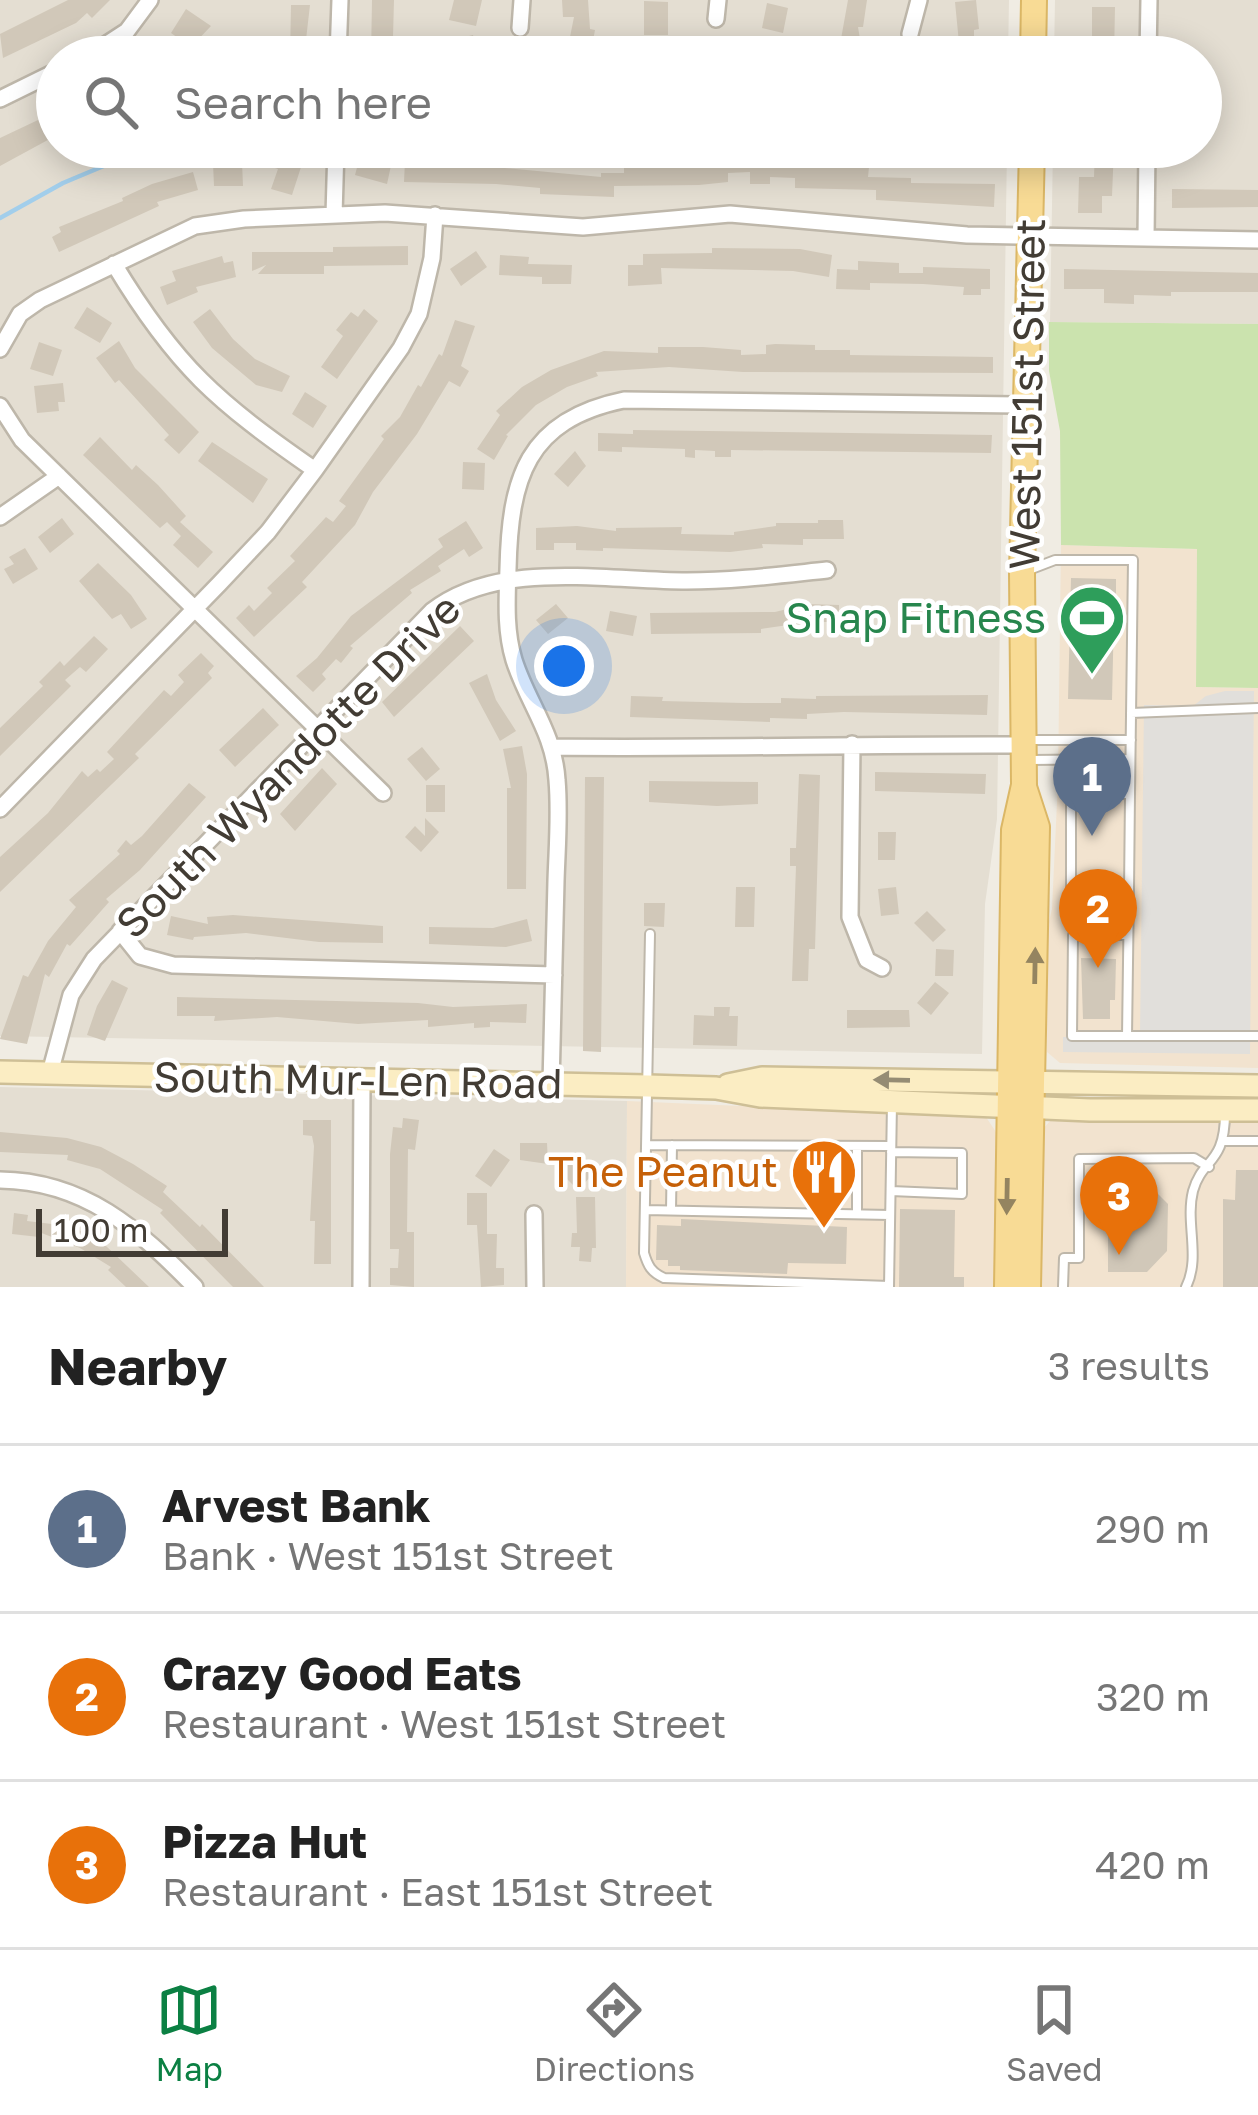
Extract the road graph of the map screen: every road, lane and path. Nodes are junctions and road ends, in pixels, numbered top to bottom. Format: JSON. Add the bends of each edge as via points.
{"nodes":[{"id":1,"x":150,"y":0,"type":"edge"},
{"id":2,"x":340,"y":0,"type":"edge"},
{"id":3,"x":522,"y":0,"type":"edge"},
{"id":4,"x":718,"y":0,"type":"edge"},
{"id":5,"x":919,"y":0,"type":"edge"},
{"id":6,"x":1034,"y":0,"type":"edge"},
{"id":7,"x":1149,"y":0,"type":"edge"},
{"id":8,"x":716,"y":19,"type":"dead end"},
{"id":9,"x":520,"y":28,"type":"dead end"},
{"id":10,"x":910,"y":34,"type":"dead end"},
{"id":11,"x":119,"y":36,"type":"edge"},
{"id":12,"x":339,"y":36,"type":"edge"},
{"id":13,"x":1033,"y":36,"type":"edge"},
{"id":14,"x":1148,"y":36,"type":"edge"},
{"id":15,"x":36,"y":81,"type":"edge"},
{"id":16,"x":0,"y":99,"type":"edge"},
{"id":17,"x":335,"y":168,"type":"edge"},
{"id":18,"x":1032,"y":168,"type":"edge"},
{"id":19,"x":1147,"y":168,"type":"edge"},
{"id":20,"x":334,"y":215,"type":"junction"},
{"id":21,"x":435,"y":215,"type":"junction"},
{"id":22,"x":1030,"y":237,"type":"junction"},
{"id":23,"x":1146,"y":238,"type":"junction"},
{"id":24,"x":1258,"y":240,"type":"edge"},
{"id":25,"x":114,"y":263,"type":"junction"},
{"id":26,"x":0,"y":349,"type":"edge"},
{"id":27,"x":1028,"y":405,"type":"junction"},
{"id":28,"x":0,"y":406,"type":"edge"},
{"id":29,"x":315,"y":470,"type":"junction"},
{"id":30,"x":59,"y":476,"type":"junction"},
{"id":31,"x":0,"y":517,"type":"edge"},
{"id":32,"x":827,"y":569,"type":"dead end"},
{"id":33,"x":1022,"y":573,"type":"junction"},
{"id":34,"x":508,"y":580,"type":"junction"},
{"id":35,"x":195,"y":609,"type":"junction"},
{"id":36,"x":1258,"y":708,"type":"edge"},
{"id":37,"x":1131,"y":713,"type":"junction"},
{"id":38,"x":317,"y":729,"type":"junction"},
{"id":39,"x":1131,"y":740,"type":"junction"},
{"id":40,"x":852,"y":744,"type":"junction"},
{"id":41,"x":552,"y":747,"type":"junction"},
{"id":42,"x":1024,"y":758,"type":"junction"},
{"id":43,"x":1130,"y":759,"type":"junction"},
{"id":44,"x":383,"y":793,"type":"dead end"},
{"id":45,"x":1130,"y":794,"type":"junction"},
{"id":46,"x":0,"y":809,"type":"edge"},
{"id":47,"x":1129,"y":890,"type":"junction"},
{"id":48,"x":1128,"y":918,"type":"junction"},
{"id":49,"x":120,"y":931,"type":"junction"},
{"id":50,"x":650,"y":934,"type":"dead end"},
{"id":51,"x":1128,"y":934,"type":"junction"},
{"id":52,"x":1076,"y":935,"type":"junction"},
{"id":53,"x":882,"y":968,"type":"dead end"},
{"id":54,"x":554,"y":975,"type":"junction"},
{"id":55,"x":1072,"y":1010,"type":"junction"},
{"id":56,"x":1083,"y":1010,"type":"dead end"},
{"id":57,"x":1110,"y":1010,"type":"dead end"},
{"id":58,"x":1127,"y":1010,"type":"junction"},
{"id":59,"x":1127,"y":1036,"type":"junction"},
{"id":60,"x":1258,"y":1036,"type":"edge"},
{"id":61,"x":0,"y":1072,"type":"edge"},
{"id":62,"x":50,"y":1073,"type":"junction"},
{"id":63,"x":362,"y":1080,"type":"junction"},
{"id":64,"x":551,"y":1084,"type":"junction"},
{"id":65,"x":648,"y":1086,"type":"junction"},
{"id":66,"x":1258,"y":1086,"type":"edge"},
{"id":67,"x":716,"y":1088,"type":"junction"},
{"id":68,"x":1021,"y":1094,"type":"junction"},
{"id":69,"x":1258,"y":1096,"type":"edge"},
{"id":70,"x":892,"y":1101,"type":"junction"},
{"id":71,"x":1258,"y":1110,"type":"edge"},
{"id":72,"x":1173,"y":1111,"type":"junction"},
{"id":73,"x":1225,"y":1111,"type":"junction"},
{"id":74,"x":1225,"y":1141,"type":"junction"},
{"id":75,"x":1258,"y":1141,"type":"edge"},
{"id":76,"x":647,"y":1144,"type":"junction"},
{"id":77,"x":672,"y":1145,"type":"junction"},
{"id":78,"x":857,"y":1147,"type":"junction"},
{"id":79,"x":891,"y":1149,"type":"junction"},
{"id":80,"x":1209,"y":1167,"type":"junction"},
{"id":81,"x":0,"y":1180,"type":"edge"},
{"id":82,"x":890,"y":1191,"type":"junction"},
{"id":83,"x":645,"y":1210,"type":"junction"},
{"id":84,"x":670,"y":1210,"type":"junction"},
{"id":85,"x":534,"y":1214,"type":"dead end"},
{"id":86,"x":857,"y":1214,"type":"junction"},
{"id":87,"x":890,"y":1215,"type":"junction"},
{"id":88,"x":195,"y":1287,"type":"edge"},
{"id":89,"x":362,"y":1287,"type":"edge"},
{"id":90,"x":536,"y":1287,"type":"edge"},
{"id":91,"x":889,"y":1287,"type":"edge"},
{"id":92,"x":1007,"y":1287,"type":"edge"},
{"id":93,"x":1028,"y":1287,"type":"edge"},
{"id":94,"x":1063,"y":1287,"type":"edge"},
{"id":95,"x":1186,"y":1287,"type":"edge"}],
"edges":[{"from":1,"to":11,"type":"street"},
{"from":2,"to":12,"type":"street"},
{"from":3,"to":9,"type":"street"},
{"from":4,"to":8,"type":"street"},
{"from":5,"to":10,"type":"street"},
{"from":6,"to":13,"type":"main road"},
{"from":7,"to":14,"type":"street"},
{"from":15,"to":16,"type":"street"},
{"from":17,"to":20,"type":"street"},
{"from":18,"to":22,"type":"main road","name":"West 151st Street"},
{"from":19,"to":23,"type":"street"},
{"from":20,"to":21,"type":"street"},
{"from":20,"to":25,"type":"street","via":[[214,221]]},
{"from":21,"to":22,"type":"street","via":[[583,227],[773,215]]},
{"from":21,"to":29,"type":"street","via":[[418,314]]},
{"from":22,"to":23,"type":"street"},
{"from":22,"to":27,"type":"main road","name":"West 151st Street"},
{"from":23,"to":24,"type":"street"},
{"from":25,"to":26,"type":"street","via":[[20,314]]},
{"from":25,"to":29,"type":"street","via":[[188,370]]},
{"from":27,"to":33,"type":"main road","name":"West 151st Street"},
{"from":27,"to":34,"type":"street","via":[[596,405],[551,431],[525,464],[512,504]]},
{"from":28,"to":30,"type":"street"},
{"from":29,"to":35,"type":"street"},
{"from":30,"to":31,"type":"street"},
{"from":30,"to":35,"type":"street"},
{"from":32,"to":34,"type":"street","name":"South Wyandotte Drive","via":[[739,579]]},
{"from":33,"to":37,"type":"lane","via":[[1055,560],[1133,560]]},
{"from":33,"to":42,"type":"main road","name":"West 151st Street"},
{"from":34,"to":38,"type":"street","name":"South Wyandotte Drive","via":[[451,596]]},
{"from":34,"to":41,"type":"street","via":[[515,661]]},
{"from":35,"to":38,"type":"street"},
{"from":35,"to":46,"type":"street"},
{"from":36,"to":37,"type":"lane"},
{"from":37,"to":39,"type":"lane"},
{"from":38,"to":44,"type":"street"},
{"from":38,"to":49,"type":"street","name":"South Wyandotte Drive"},
{"from":39,"to":42,"type":"lane"},
{"from":39,"to":43,"type":"lane"},
{"from":40,"to":41,"type":"street"},
{"from":40,"to":42,"type":"street"},
{"from":40,"to":53,"type":"street","via":[[850,917],[867,960]]},
{"from":41,"to":54,"type":"street"},
{"from":42,"to":43,"type":"lane"},
{"from":42,"to":68,"type":"main road","name":"West 151st Street","via":[[1014,830]]},
{"from":43,"to":45,"type":"lane"},
{"from":45,"to":47,"type":"lane"},
{"from":45,"to":47,"type":"lane","via":[[1071,794],[1071,889]]},
{"from":47,"to":48,"type":"lane"},
{"from":48,"to":51,"type":"lane"},
{"from":48,"to":52,"type":"lane","via":[[1082,920]]},
{"from":49,"to":54,"type":"street","via":[[140,956],[173,965]]},
{"from":49,"to":62,"type":"street","name":"South Wyandotte Drive","via":[[71,995]]},
{"from":50,"to":65,"type":"lane"},
{"from":51,"to":52,"type":"lane"},
{"from":51,"to":58,"type":"lane"},
{"from":52,"to":55,"type":"lane"},
{"from":54,"to":64,"type":"street"},
{"from":55,"to":56,"type":"lane"},
{"from":55,"to":59,"type":"lane","via":[[1072,1036]]},
{"from":57,"to":58,"type":"lane"},
{"from":58,"to":59,"type":"lane"},
{"from":59,"to":60,"type":"lane"},
{"from":61,"to":62,"type":"main road","name":"South Mur-Len Road"},
{"from":62,"to":63,"type":"main road","name":"South Mur-Len Road"},
{"from":63,"to":64,"type":"main road","name":"South Mur-Len Road"},
{"from":63,"to":89,"type":"street"},
{"from":64,"to":65,"type":"main road","name":"South Mur-Len Road"},
{"from":65,"to":67,"type":"main road","name":"South Mur-Len Road"},
{"from":65,"to":76,"type":"lane"},
{"from":66,"to":68,"type":"main road","name":"South Mur-Len Road"},
{"from":68,"to":67,"type":"main road","name":"South Mur-Len Road","one_way":true,"via":[[762,1078]]},
{"from":67,"to":70,"type":"main road","name":"South Mur-Len Road"},
{"from":68,"to":70,"type":"main road","name":"South Mur-Len Road"},
{"from":68,"to":72,"type":"main road","name":"South Mur-Len Road"},
{"from":68,"to":92,"type":"main road","one_way":true},
{"from":68,"to":93,"type":"main road"},
{"from":69,"to":72,"type":"main road","via":[[1207,1098]]},
{"from":70,"to":79,"type":"lane"},
{"from":71,"to":73,"type":"main road","name":"South Mur-Len Road"},
{"from":72,"to":73,"type":"main road","name":"South Mur-Len Road"},
{"from":73,"to":74,"type":"lane"},
{"from":74,"to":75,"type":"lane"},
{"from":74,"to":80,"type":"lane"},
{"from":76,"to":77,"type":"lane"},
{"from":76,"to":83,"type":"lane"},
{"from":77,"to":78,"type":"lane"},
{"from":77,"to":84,"type":"lane"},
{"from":78,"to":79,"type":"lane"},
{"from":78,"to":86,"type":"lane"},
{"from":79,"to":82,"type":"lane"},
{"from":79,"to":82,"type":"lane","via":[[962,1153],[962,1194]]},
{"from":80,"to":94,"type":"lane","via":[[1194,1158],[1079,1159],[1079,1258],[1064,1258]]},
{"from":80,"to":95,"type":"lane","via":[[1193,1190],[1193,1274]]},
{"from":81,"to":88,"type":"street","via":[[63,1189],[112,1211]]},
{"from":82,"to":87,"type":"lane"},
{"from":83,"to":84,"type":"lane"},
{"from":83,"to":91,"type":"lane","via":[[647,1264],[664,1277]]},
{"from":84,"to":86,"type":"lane"},
{"from":85,"to":90,"type":"street"},
{"from":86,"to":87,"type":"lane"},
{"from":87,"to":91,"type":"lane"}]}
